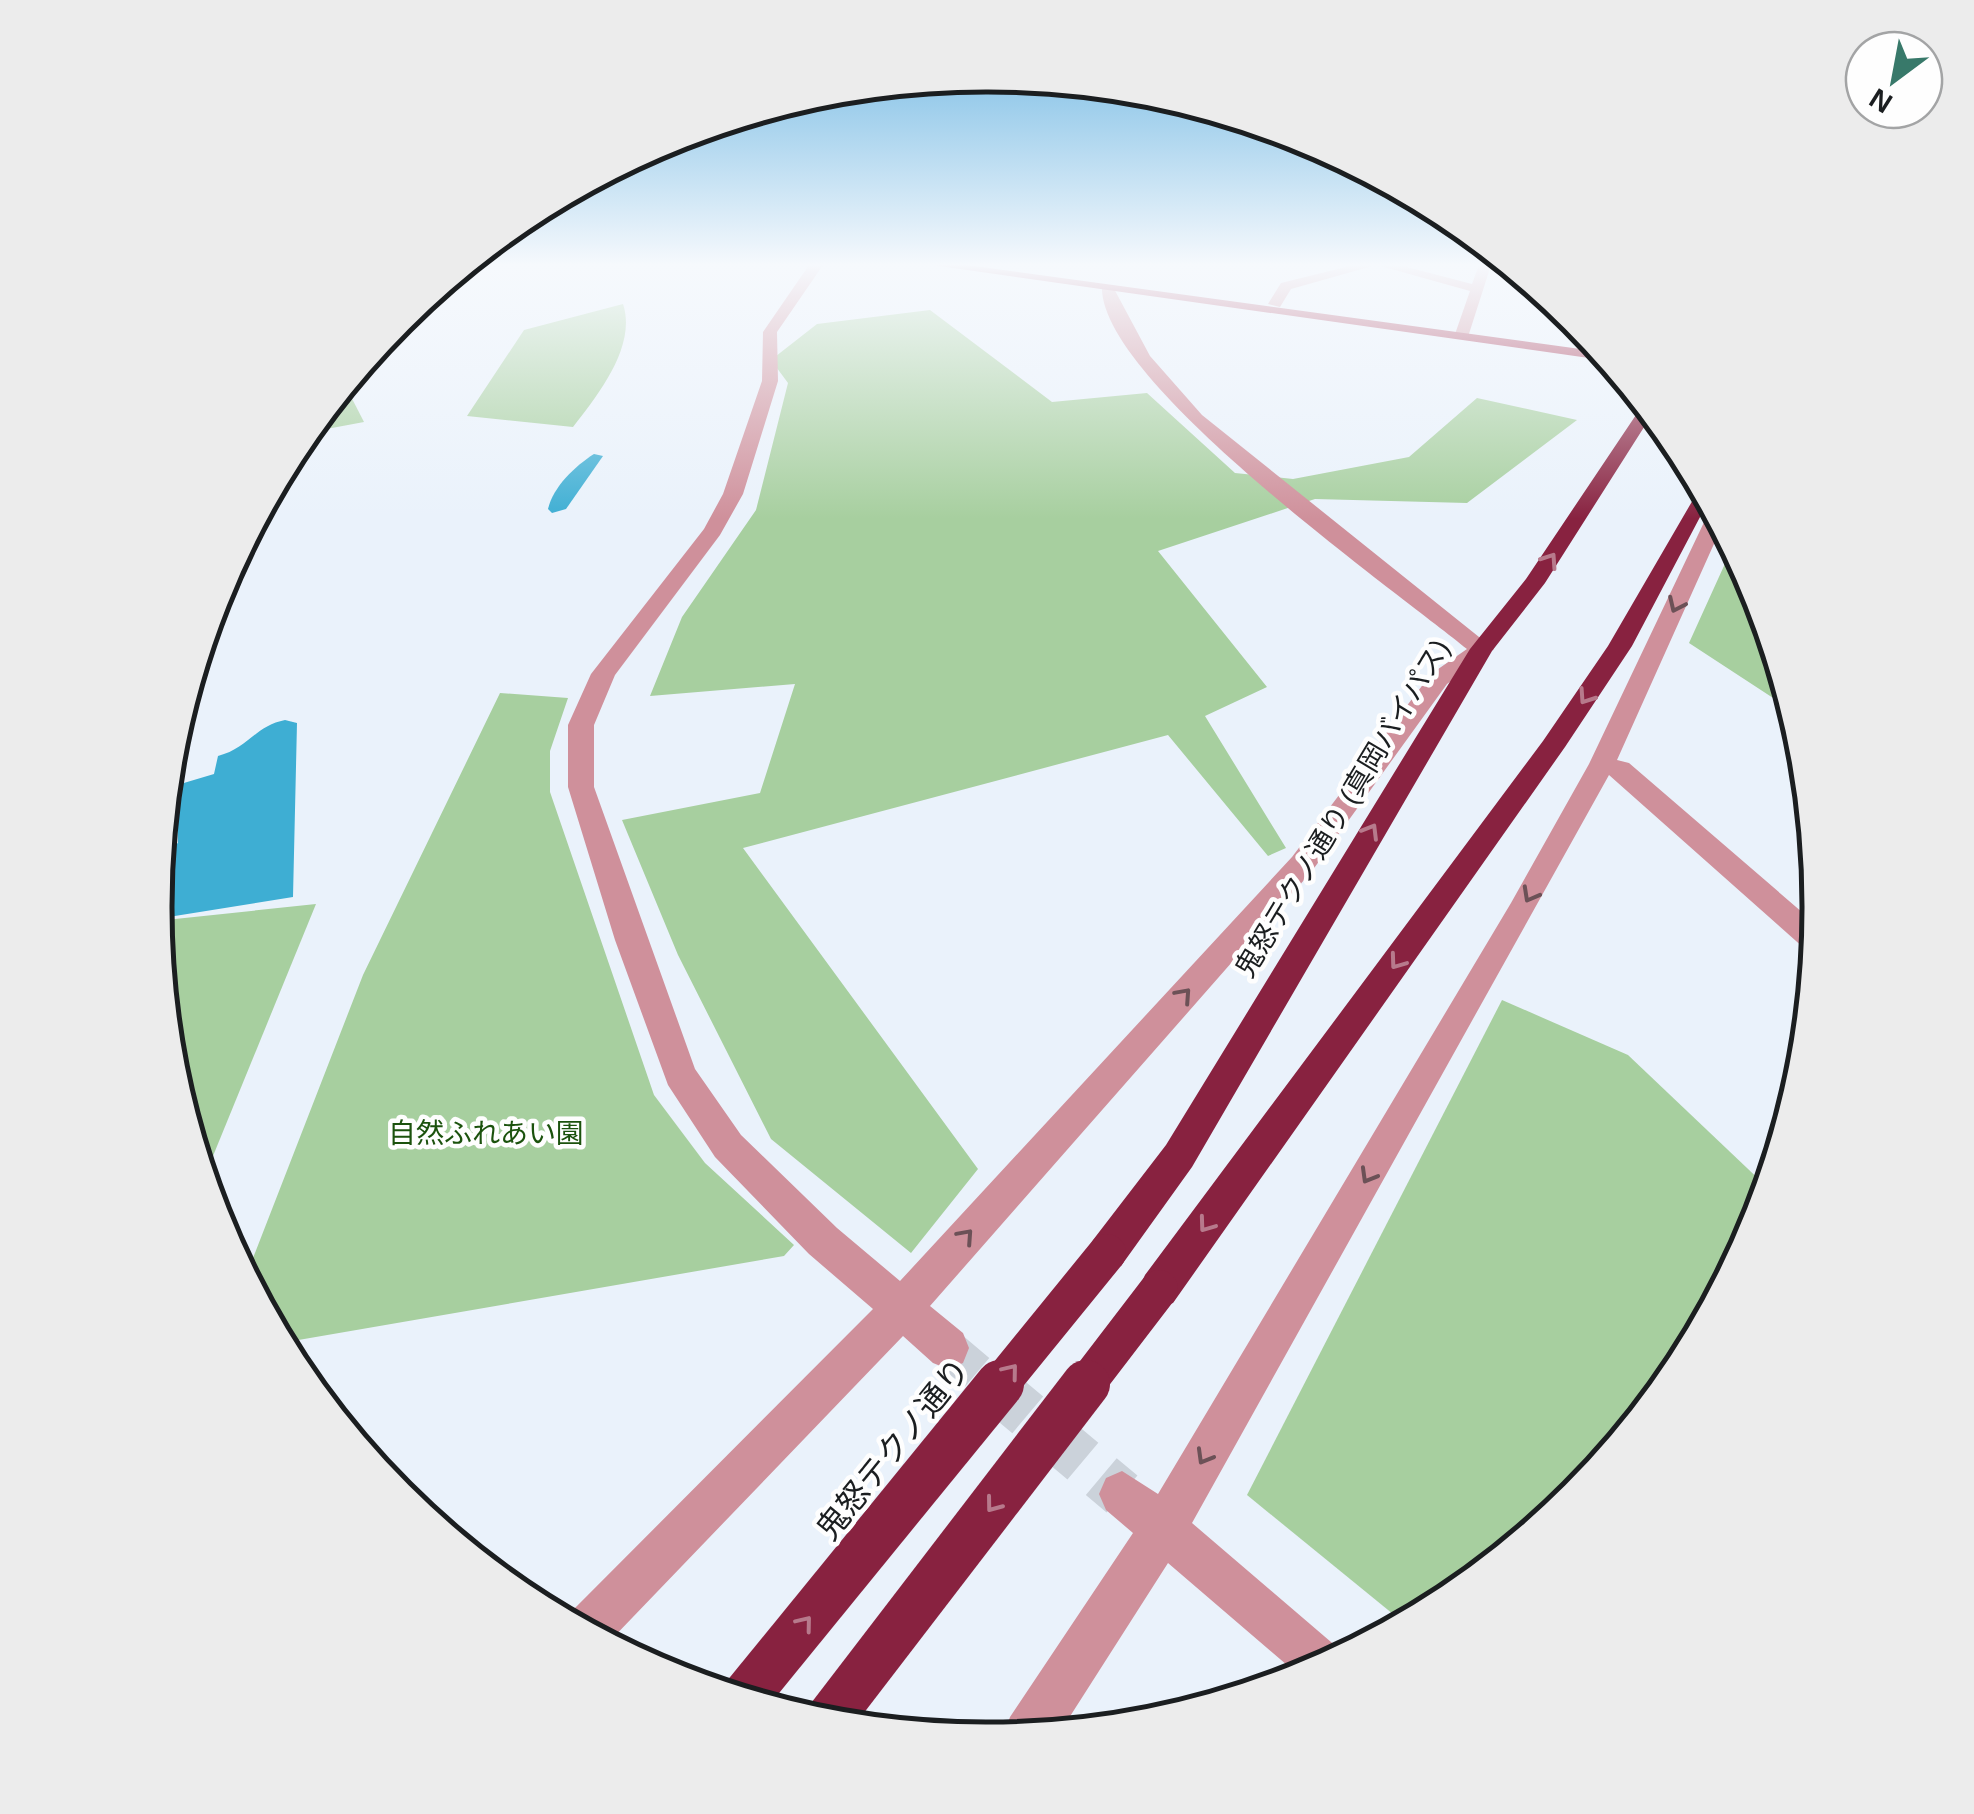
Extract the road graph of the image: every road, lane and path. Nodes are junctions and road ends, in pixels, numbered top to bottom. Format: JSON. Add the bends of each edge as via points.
{"nodes":[{"id":1,"x":770,"y":350,"type":"edge"},
{"id":2,"x":1136,"y":350,"type":"edge"},
{"id":3,"x":1640,"y":420,"type":"edge"},
{"id":4,"x":1696,"y":507,"type":"edge"},
{"id":5,"x":1710,"y":532,"type":"edge"},
{"id":6,"x":1482,"y":649,"type":"junction"},
{"id":7,"x":1602,"y":764,"type":"junction"},
{"id":8,"x":1801,"y":928,"type":"edge"},
{"id":9,"x":1107,"y":1252,"type":"joint"},
{"id":10,"x":901,"y":1309,"type":"junction"},
{"id":11,"x":948,"y":1348,"type":"tunnel mouth"},
{"id":12,"x":1122,"y":1494,"type":"tunnel mouth"},
{"id":13,"x":1162,"y":1529,"type":"junction"},
{"id":14,"x":596,"y":1621,"type":"edge"},
{"id":15,"x":1311,"y":1654,"type":"edge"},
{"id":16,"x":753,"y":1687,"type":"edge"},
{"id":17,"x":838,"y":1708,"type":"edge"},
{"id":18,"x":1038,"y":1720,"type":"edge"}],
"edges":[{"from":1,"to":10,"type":"street","via":[[770,381],[714,531],[603,674],[581,725],[581,787],[680,1075],[728,1146]]},
{"from":2,"to":6,"type":"street","via":[[1188,409],[1253,467]]},
{"from":6,"to":3,"type":"highway","name":"鬼怒テクノ通り (真岡バイパス)","one_way":true,"via":[[1534,584]]},
{"from":4,"to":17,"type":"highway","one_way":true,"bridge":true,"via":[[1620,646],[1552,747],[1159,1289]]},
{"from":5,"to":7,"type":"street","one_way":true},
{"from":9,"to":6,"type":"highway","name":"鬼怒テクノ通り (真岡バイパス)","one_way":true,"via":[[1179,1156]]},
{"from":10,"to":6,"type":"street","one_way":true,"via":[[1302,864],[1438,680]]},
{"from":7,"to":8,"type":"street","via":[[1620,769]]},
{"from":7,"to":13,"type":"street","one_way":true},
{"from":16,"to":9,"type":"highway","name":"鬼怒テクノ通り","one_way":true,"bridge":true},
{"from":10,"to":11,"type":"street"},
{"from":10,"to":14,"type":"street"},
{"from":12,"to":13,"type":"street"},
{"from":13,"to":15,"type":"street"},
{"from":13,"to":18,"type":"street"}]}
